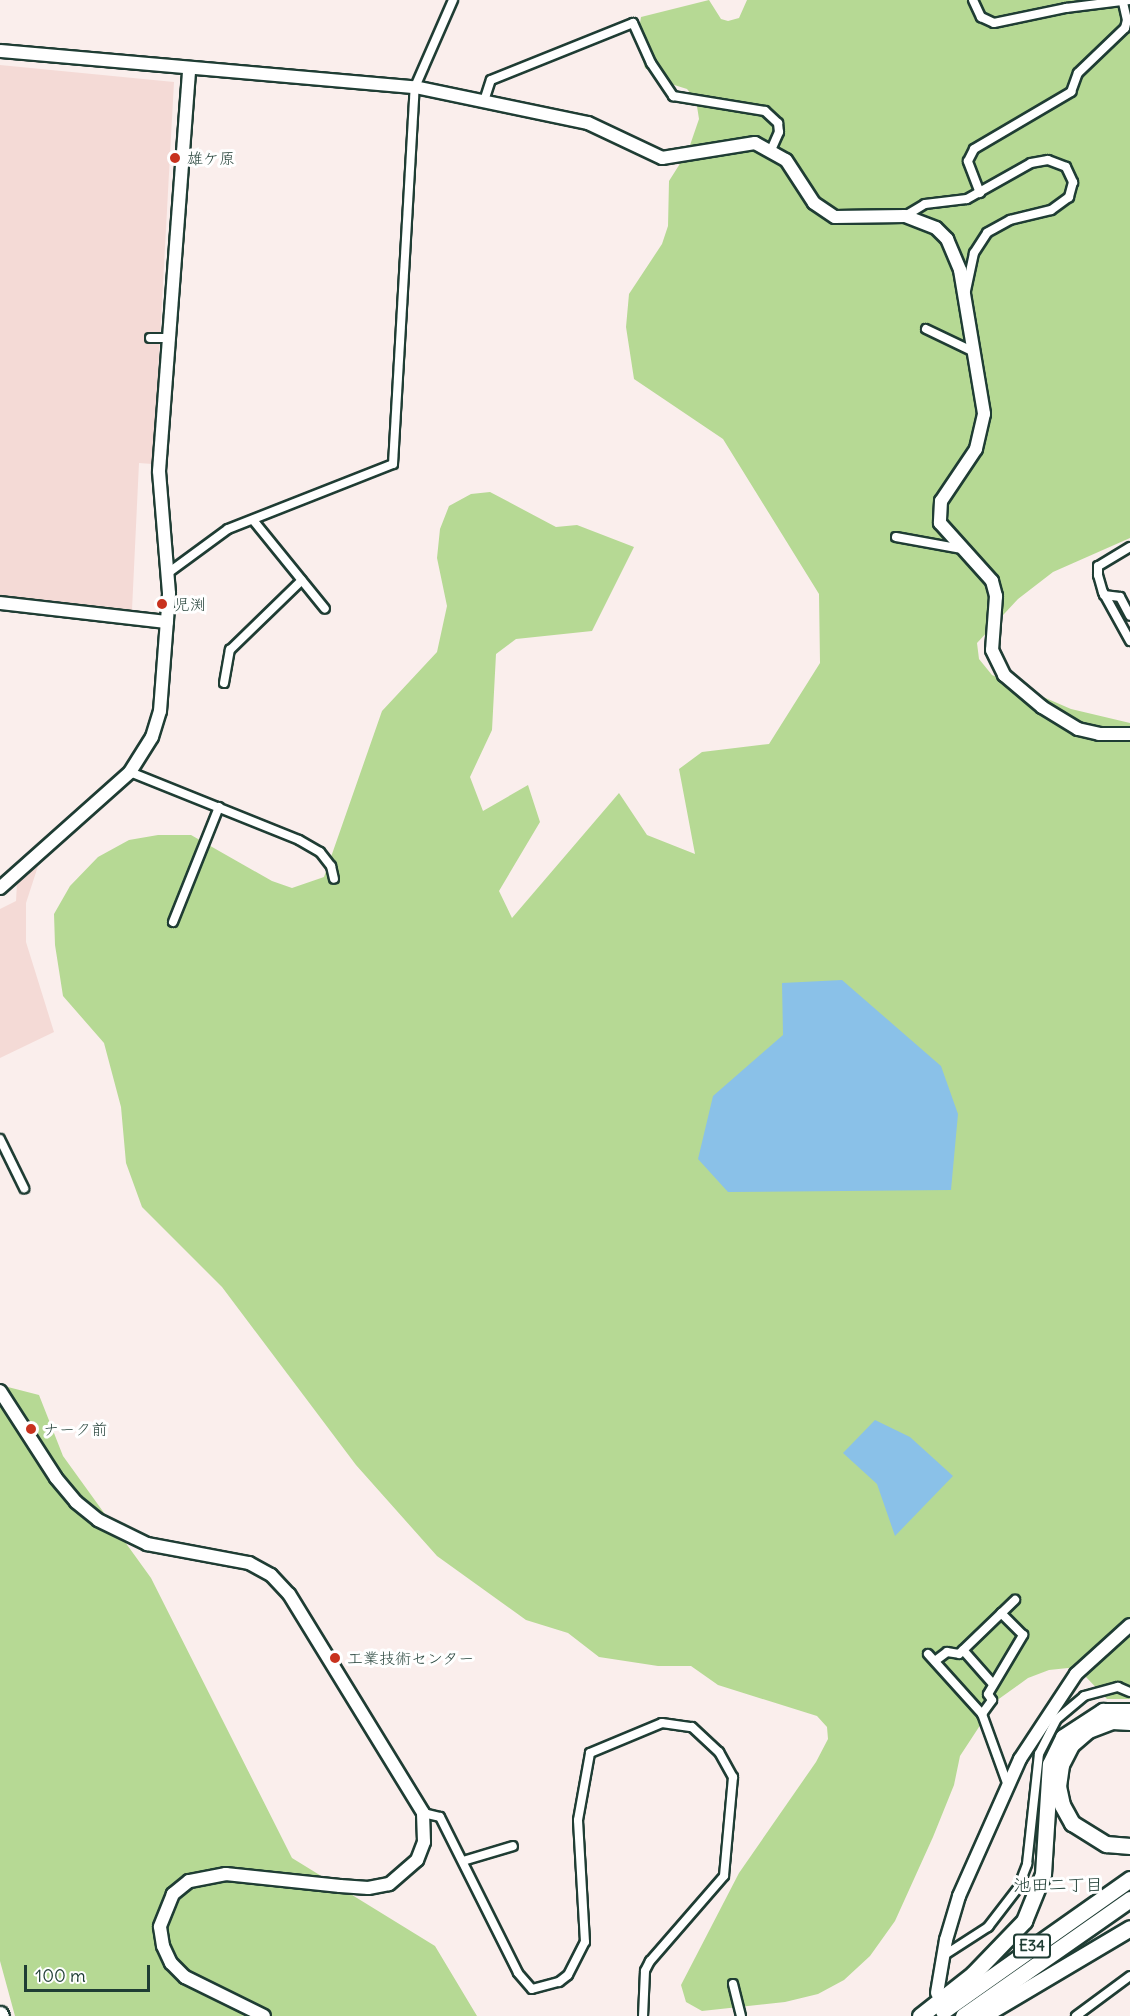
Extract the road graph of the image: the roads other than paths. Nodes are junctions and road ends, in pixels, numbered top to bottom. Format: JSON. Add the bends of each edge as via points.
{"nodes":[{"id":1,"x":453,"y":0,"type":"edge"},
{"id":2,"x":973,"y":0,"type":"edge"},
{"id":3,"x":1127,"y":2,"type":"edge"},
{"id":4,"x":0,"y":51,"type":"edge"},
{"id":5,"x":189,"y":68,"type":"junction"},
{"id":6,"x":415,"y":87,"type":"junction"},
{"id":7,"x":484,"y":101,"type":"junction"},
{"id":8,"x":771,"y":150,"type":"junction"},
{"id":9,"x":980,"y":193,"type":"junction"},
{"id":10,"x":904,"y":216,"type":"junction"},
{"id":11,"x":965,"y":295,"type":"junction"},
{"id":12,"x":926,"y":329,"type":"dead end"},
{"id":13,"x":150,"y":338,"type":"dead end"},
{"id":14,"x":169,"y":338,"type":"junction"},
{"id":15,"x":974,"y":352,"type":"junction"},
{"id":16,"x":253,"y":520,"type":"junction"},
{"id":17,"x":896,"y":537,"type":"dead end"},
{"id":18,"x":1130,"y":547,"type":"edge"},
{"id":19,"x":962,"y":549,"type":"junction"},
{"id":20,"x":168,"y":573,"type":"junction"},
{"id":21,"x":302,"y":580,"type":"junction"},
{"id":22,"x":1104,"y":595,"type":"junction"},
{"id":23,"x":0,"y":603,"type":"edge"},
{"id":24,"x":326,"y":609,"type":"dead end"},
{"id":25,"x":1130,"y":616,"type":"edge"},
{"id":26,"x":167,"y":622,"type":"junction"},
{"id":27,"x":1130,"y":641,"type":"edge"},
{"id":28,"x":224,"y":683,"type":"dead end"},
{"id":29,"x":1130,"y":734,"type":"edge"},
{"id":30,"x":130,"y":772,"type":"junction"},
{"id":31,"x":219,"y":807,"type":"junction"},
{"id":32,"x":334,"y":879,"type":"dead end"},
{"id":33,"x":0,"y":888,"type":"edge"},
{"id":34,"x":173,"y":922,"type":"dead end"},
{"id":35,"x":0,"y":1139,"type":"edge"},
{"id":36,"x":24,"y":1188,"type":"dead end"},
{"id":37,"x":0,"y":1390,"type":"edge"},
{"id":38,"x":1015,"y":1600,"type":"dead end"},
{"id":39,"x":1001,"y":1613,"type":"junction"},
{"id":40,"x":1130,"y":1625,"type":"edge"},
{"id":41,"x":963,"y":1650,"type":"junction"},
{"id":42,"x":928,"y":1654,"type":"dead end"},
{"id":43,"x":935,"y":1661,"type":"junction"},
{"id":44,"x":993,"y":1684,"type":"junction"},
{"id":45,"x":1130,"y":1692,"type":"edge"},
{"id":46,"x":1130,"y":1711,"type":"edge"},
{"id":47,"x":982,"y":1714,"type":"junction"},
{"id":48,"x":1130,"y":1722,"type":"edge"},
{"id":49,"x":1008,"y":1785,"type":"junction"},
{"id":50,"x":423,"y":1813,"type":"junction"},
{"id":51,"x":513,"y":1846,"type":"dead end"},
{"id":52,"x":1130,"y":1846,"type":"edge"},
{"id":53,"x":463,"y":1861,"type":"junction"},
{"id":54,"x":1130,"y":1879,"type":"edge"},
{"id":55,"x":1130,"y":1899,"type":"edge"},
{"id":56,"x":1130,"y":1928,"type":"edge"},
{"id":57,"x":943,"y":1956,"type":"junction"},
{"id":58,"x":1130,"y":1976,"type":"edge"},
{"id":59,"x":733,"y":1984,"type":"dead end"},
{"id":60,"x":937,"y":1993,"type":"dead end"},
{"id":61,"x":264,"y":2016,"type":"edge"},
{"id":62,"x":643,"y":2016,"type":"edge"},
{"id":63,"x":741,"y":2016,"type":"edge"},
{"id":64,"x":920,"y":2016,"type":"edge"},
{"id":65,"x":936,"y":2016,"type":"edge"},
{"id":66,"x":963,"y":2016,"type":"edge"},
{"id":67,"x":982,"y":2016,"type":"edge"},
{"id":68,"x":1076,"y":2016,"type":"edge"}],
"edges":[{"from":1,"to":6,"type":"street"},
{"from":2,"to":3,"type":"street","via":[[981,17],[994,23],[1066,8]]},
{"from":3,"to":9,"type":"street","via":[[1125,28],[1078,73],[1071,92],[974,149],[968,161]]},
{"from":4,"to":5,"type":"street"},
{"from":5,"to":6,"type":"street"},
{"from":5,"to":14,"type":"street"},
{"from":6,"to":7,"type":"street"},
{"from":6,"to":16,"type":"street","via":[[393,464]]},
{"from":7,"to":8,"type":"street","via":[[588,123],[662,158],[677,159],[742,143]]},
{"from":7,"to":8,"type":"street","via":[[491,80],[633,23],[651,63],[673,96],[765,111],[778,123],[779,132]]},
{"from":8,"to":10,"type":"street","via":[[786,160],[814,203],[835,217]]},
{"from":9,"to":10,"type":"street","via":[[961,201],[925,204]]},
{"from":9,"to":11,"type":"street","via":[[1030,163],[1048,160],[1066,167],[1073,182],[1069,197],[1051,210],[1010,220],[987,233],[974,254]]},
{"from":10,"to":11,"type":"street","via":[[923,221],[947,239]]},
{"from":11,"to":15,"type":"street"},
{"from":12,"to":15,"type":"street"},
{"from":13,"to":14,"type":"street"},
{"from":14,"to":20,"type":"street","via":[[159,492]]},
{"from":15,"to":19,"type":"street","via":[[984,414],[981,438],[951,481],[938,517]]},
{"from":16,"to":20,"type":"street","via":[[228,529]]},
{"from":16,"to":21,"type":"street"},
{"from":17,"to":19,"type":"street"},
{"from":18,"to":22,"type":"street","via":[[1098,566]]},
{"from":19,"to":29,"type":"street","via":[[992,581],[996,596],[992,650],[1004,675],[1042,707],[1078,729]]},
{"from":20,"to":26,"type":"street"},
{"from":21,"to":24,"type":"street"},
{"from":21,"to":28,"type":"street","via":[[230,650]]},
{"from":22,"to":25,"type":"street","via":[[1120,597]]},
{"from":22,"to":27,"type":"street"},
{"from":23,"to":26,"type":"street"},
{"from":26,"to":30,"type":"street","via":[[160,711],[152,737]]},
{"from":30,"to":31,"type":"street"},
{"from":30,"to":33,"type":"street"},
{"from":31,"to":32,"type":"street","via":[[320,852],[331,866]]},
{"from":31,"to":34,"type":"street"},
{"from":35,"to":36,"type":"street"},
{"from":37,"to":50,"type":"street","via":[[56,1478],[98,1520],[147,1544],[249,1563],[271,1575],[289,1594]]},
{"from":38,"to":39,"type":"street"},
{"from":39,"to":41,"type":"street"},
{"from":39,"to":44,"type":"street","via":[[1023,1635]]},
{"from":40,"to":49,"type":"street","via":[[1076,1674],[1020,1759]]},
{"from":41,"to":43,"type":"street","via":[[959,1654],[947,1652]]},
{"from":41,"to":44,"type":"street"},
{"from":42,"to":43,"type":"street"},
{"from":43,"to":47,"type":"street"},
{"from":44,"to":47,"type":"street","via":[[988,1694],[992,1700]]},
{"from":45,"to":57,"type":"street","via":[[1118,1687],[1084,1696],[1057,1719],[1039,1754],[1027,1864],[1017,1888],[988,1927]]},
{"from":46,"to":64,"type":"highway","via":[[1103,1711],[1063,1737],[1050,1764],[1043,1874],[1024,1921],[973,1974]]},
{"from":47,"to":49,"type":"street"},
{"from":48,"to":52,"type":"highway","via":[[1112,1721],[1088,1730],[1071,1745],[1061,1765],[1058,1786],[1072,1823],[1106,1844]]},
{"from":49,"to":57,"type":"street","via":[[959,1896]]},
{"from":50,"to":53,"type":"street","via":[[440,1817]]},
{"from":50,"to":61,"type":"street","via":[[424,1842],[417,1860],[389,1884],[350,1887],[226,1874],[189,1881],[173,1894],[160,1927],[171,1963],[185,1977]]},
{"from":51,"to":53,"type":"street"},
{"from":53,"to":62,"type":"street","via":[[518,1973],[532,1989],[565,1979],[585,1942],[578,1820],[590,1753],[662,1723],[692,1727],[719,1752],[733,1777],[724,1876],[650,1961],[645,1971]]},
{"from":54,"to":65,"type":"highway","number":"E34"},
{"from":55,"to":66,"type":"highway","number":"E34"},
{"from":56,"to":67,"type":"highway"},
{"from":57,"to":60,"type":"street"},
{"from":58,"to":68,"type":"street"},
{"from":59,"to":63,"type":"street"}]}
